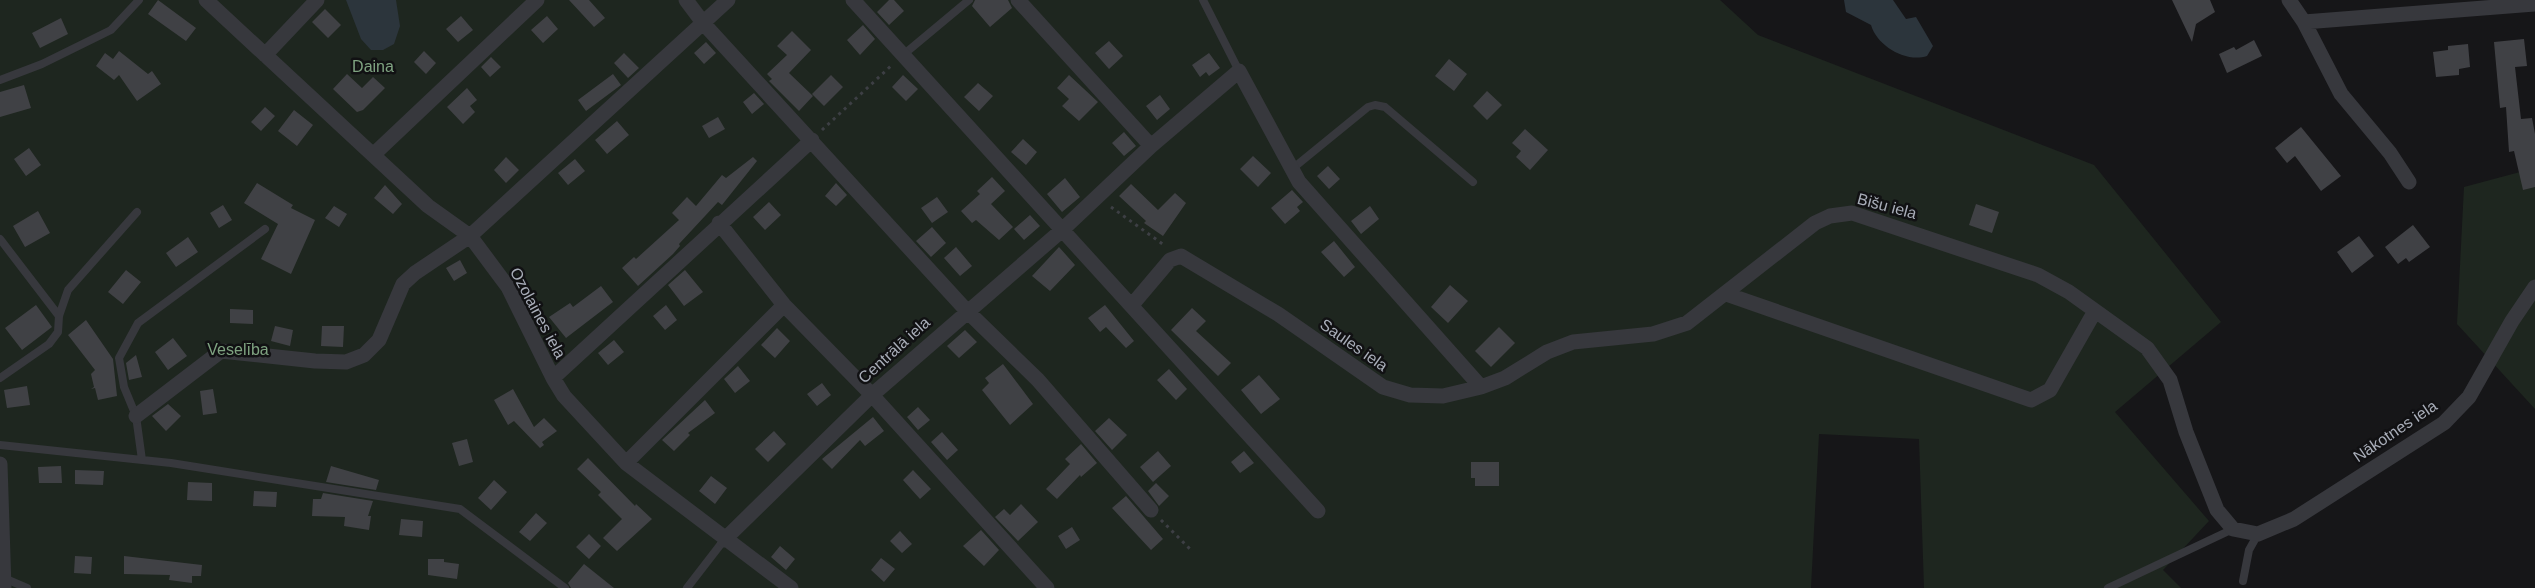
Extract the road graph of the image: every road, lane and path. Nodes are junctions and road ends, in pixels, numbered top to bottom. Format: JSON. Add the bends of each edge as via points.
{"nodes":[{"id":1,"x":139,"y":0,"type":"edge"},
{"id":2,"x":206,"y":0,"type":"edge"},
{"id":3,"x":317,"y":0,"type":"edge"},
{"id":4,"x":537,"y":0,"type":"edge"},
{"id":5,"x":686,"y":0,"type":"edge"},
{"id":6,"x":728,"y":0,"type":"edge"},
{"id":7,"x":853,"y":0,"type":"edge"},
{"id":8,"x":969,"y":0,"type":"edge"},
{"id":9,"x":1203,"y":0,"type":"edge"},
{"id":10,"x":2289,"y":0,"type":"edge"},
{"id":11,"x":1026,"y":3,"type":"edge"},
{"id":12,"x":2535,"y":4,"type":"edge"},
{"id":13,"x":2304,"y":22,"type":"junction"},
{"id":14,"x":704,"y":24,"type":"junction"},
{"id":15,"x":265,"y":55,"type":"junction"},
{"id":16,"x":903,"y":55,"type":"junction"},
{"id":17,"x":1239,"y":71,"type":"junction"},
{"id":18,"x":0,"y":80,"type":"edge"},
{"id":19,"x":812,"y":140,"type":"junction"},
{"id":20,"x":1151,"y":146,"type":"junction"},
{"id":21,"x":373,"y":155,"type":"junction"},
{"id":22,"x":1292,"y":169,"type":"junction"},
{"id":23,"x":1473,"y":182,"type":"dead end"},
{"id":24,"x":2409,"y":182,"type":"dead end"},
{"id":25,"x":1097,"y":197,"type":"junction"},
{"id":26,"x":136,"y":212,"type":"dead end"},
{"id":27,"x":719,"y":223,"type":"junction"},
{"id":28,"x":265,"y":229,"type":"dead end"},
{"id":29,"x":1061,"y":231,"type":"junction"},
{"id":30,"x":470,"y":236,"type":"junction"},
{"id":31,"x":0,"y":238,"type":"edge"},
{"id":32,"x":1181,"y":256,"type":"junction"},
{"id":33,"x":2535,"y":288,"type":"edge"},
{"id":34,"x":1726,"y":294,"type":"junction"},
{"id":35,"x":784,"y":304,"type":"junction"},
{"id":36,"x":1132,"y":305,"type":"junction"},
{"id":37,"x":966,"y":310,"type":"junction"},
{"id":38,"x":2095,"y":311,"type":"junction"},
{"id":39,"x":59,"y":316,"type":"junction"},
{"id":40,"x":1687,"y":323,"type":"joint"},
{"id":41,"x":0,"y":378,"type":"edge"},
{"id":42,"x":553,"y":378,"type":"junction"},
{"id":43,"x":1481,"y":387,"type":"junction"},
{"id":44,"x":872,"y":395,"type":"junction"},
{"id":45,"x":136,"y":416,"type":"junction"},
{"id":46,"x":0,"y":445,"type":"edge"},
{"id":47,"x":142,"y":460,"type":"junction"},
{"id":48,"x":626,"y":463,"type":"junction"},
{"id":49,"x":0,"y":464,"type":"edge"},
{"id":50,"x":1151,"y":510,"type":"joint"},
{"id":51,"x":1318,"y":511,"type":"dead end"},
{"id":52,"x":2233,"y":529,"type":"junction"},
{"id":53,"x":2258,"y":534,"type":"junction"},
{"id":54,"x":724,"y":540,"type":"junction"},
{"id":55,"x":1192,"y":550,"type":"dead end"},
{"id":56,"x":2243,"y":581,"type":"dead end"},
{"id":57,"x":5,"y":583,"type":"edge"},
{"id":58,"x":27,"y":588,"type":"edge"},
{"id":59,"x":565,"y":588,"type":"edge"},
{"id":60,"x":687,"y":588,"type":"edge"},
{"id":61,"x":790,"y":588,"type":"edge"},
{"id":62,"x":1047,"y":588,"type":"edge"},
{"id":63,"x":2108,"y":588,"type":"edge"}],
"edges":[{"from":1,"to":18,"type":"lane","via":[[111,30]]},
{"from":2,"to":15,"type":"street","name":"Ozolaines iela"},
{"from":3,"to":15,"type":"street"},
{"from":4,"to":21,"type":"street"},
{"from":5,"to":14,"type":"street"},
{"from":6,"to":14,"type":"street"},
{"from":7,"to":16,"type":"street"},
{"from":8,"to":16,"type":"lane"},
{"from":9,"to":17,"type":"lane"},
{"from":10,"to":13,"type":"street"},
{"from":11,"to":20,"type":"street"},
{"from":12,"to":13,"type":"street"},
{"from":13,"to":24,"type":"street","via":[[2341,94]]},
{"from":14,"to":19,"type":"street"},
{"from":14,"to":30,"type":"street"},
{"from":15,"to":21,"type":"street","name":"Ozolaines iela"},
{"from":16,"to":19,"type":"path"},
{"from":16,"to":29,"type":"street"},
{"from":17,"to":20,"type":"street","name":"Centrālā iela"},
{"from":17,"to":22,"type":"street"},
{"from":19,"to":27,"type":"street"},
{"from":19,"to":37,"type":"street"},
{"from":20,"to":25,"type":"street","name":"Centrālā iela"},
{"from":21,"to":30,"type":"street","name":"Ozolaines iela","via":[[428,206]]},
{"from":22,"to":23,"type":"lane","via":[[1375,105],[1386,107]]},
{"from":22,"to":43,"type":"street","via":[[1299,182]]},
{"from":25,"to":29,"type":"street","name":"Centrālā iela"},
{"from":25,"to":32,"type":"path"},
{"from":26,"to":39,"type":"lane","via":[[68,290]]},
{"from":27,"to":35,"type":"street"},
{"from":27,"to":42,"type":"street"},
{"from":28,"to":45,"type":"lane","via":[[138,323],[119,358],[124,387]]},
{"from":29,"to":36,"type":"street"},
{"from":29,"to":37,"type":"street","name":"Centrālā iela"},
{"from":30,"to":42,"type":"street","name":"Ozolaines iela","via":[[508,288]]},
{"from":30,"to":45,"type":"street","via":[[403,285],[379,340],[364,355],[346,362],[221,351]]},
{"from":31,"to":39,"type":"lane"},
{"from":32,"to":36,"type":"street","via":[[1170,260]]},
{"from":32,"to":43,"type":"street","name":"Saules iela","via":[[1278,314],[1383,387],[1410,395],[1443,396]]},
{"from":33,"to":53,"type":"street","name":"Nākotnes iela","via":[[2469,397],[2444,423],[2294,519]]},
{"from":34,"to":38,"type":"street","name":"Bišu iela","via":[[1815,224],[1830,216],[1852,213],[2038,275]]},
{"from":34,"to":38,"type":"street","via":[[2031,400],[2050,390]]},
{"from":34,"to":40,"type":"street","name":"Bišu iela"},
{"from":35,"to":44,"type":"street"},
{"from":35,"to":48,"type":"street"},
{"from":36,"to":51,"type":"street"},
{"from":37,"to":44,"type":"street","name":"Centrālā iela"},
{"from":37,"to":50,"type":"street","via":[[1038,380]]},
{"from":38,"to":52,"type":"street","name":"Bišu iela","via":[[2148,348],[2170,380],[2217,510]]},
{"from":39,"to":41,"type":"lane","via":[[58,332],[49,344]]},
{"from":40,"to":43,"type":"street","name":"Saules iela","via":[[1653,334],[1573,342]]},
{"from":42,"to":48,"type":"street","name":"Ozolaines iela","via":[[564,396]]},
{"from":44,"to":54,"type":"street","name":"Centrālā iela"},
{"from":44,"to":62,"type":"street"},
{"from":45,"to":47,"type":"lane"},
{"from":46,"to":47,"type":"lane"},
{"from":47,"to":59,"type":"lane","via":[[460,509]]},
{"from":48,"to":54,"type":"street","name":"Ozolaines iela"},
{"from":49,"to":57,"type":"street"},
{"from":50,"to":55,"type":"path"},
{"from":52,"to":53,"type":"street"},
{"from":52,"to":63,"type":"lane"},
{"from":53,"to":56,"type":"lane","via":[[2249,550]]},
{"from":54,"to":60,"type":"lane"},
{"from":54,"to":61,"type":"street","name":"Ozolaines iela"},
{"from":57,"to":58,"type":"lane"}]}
